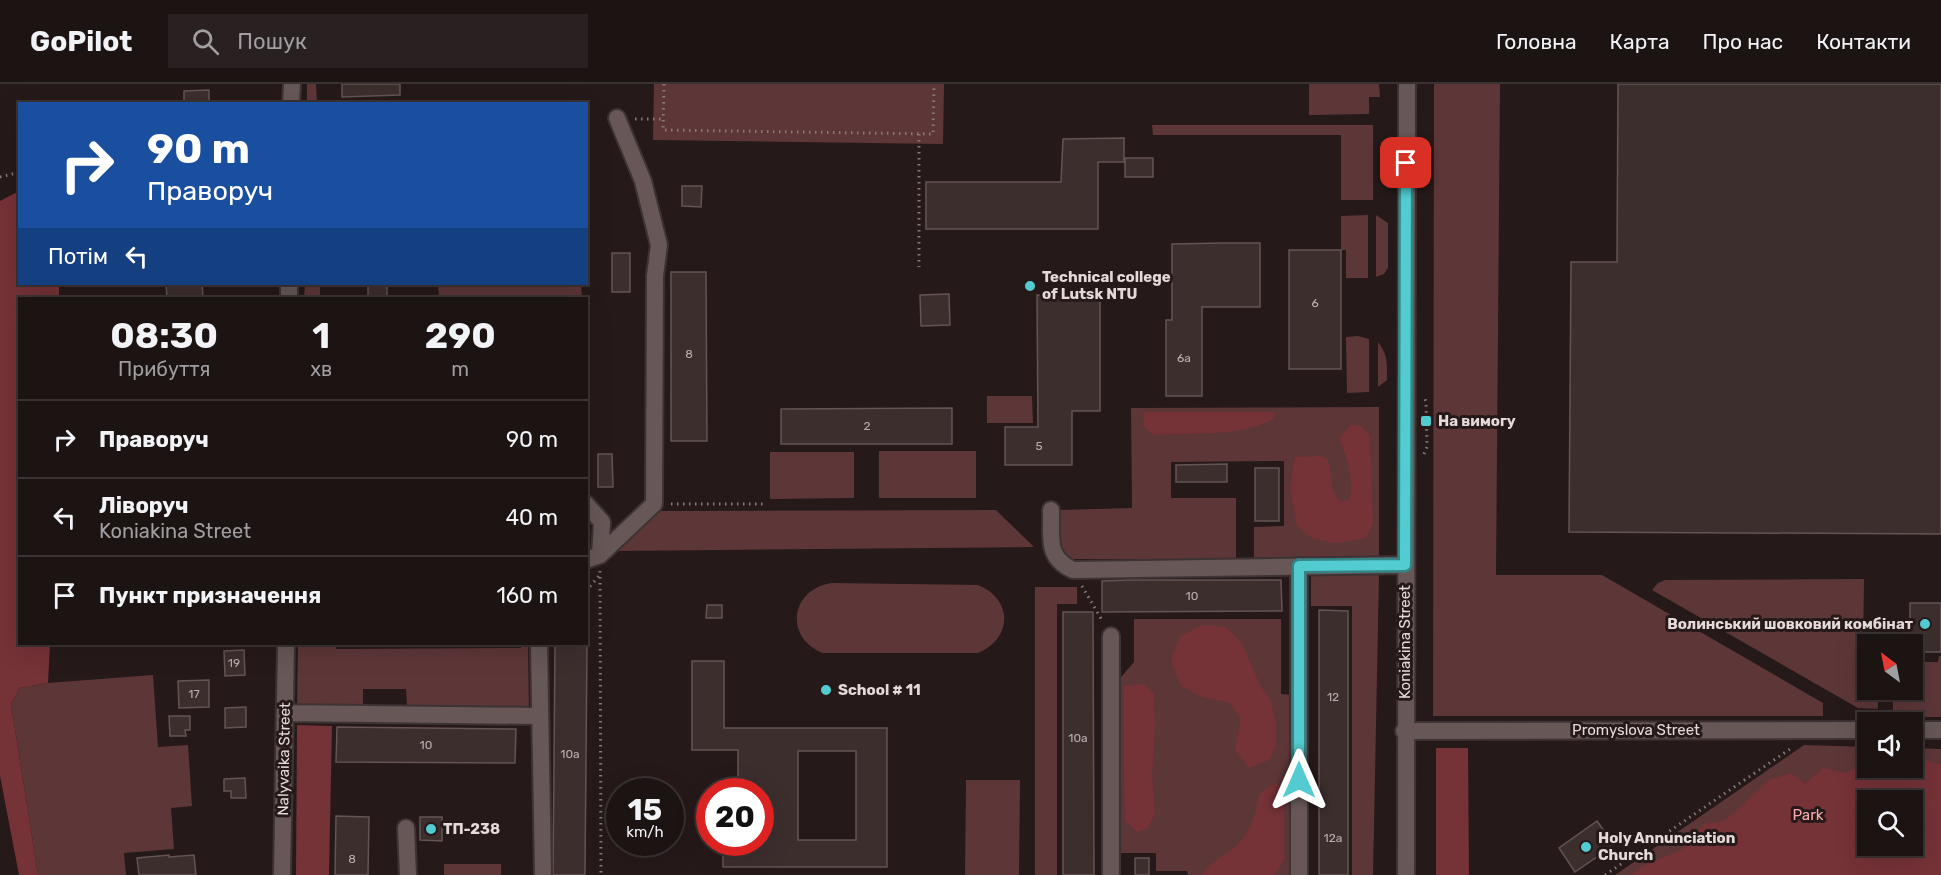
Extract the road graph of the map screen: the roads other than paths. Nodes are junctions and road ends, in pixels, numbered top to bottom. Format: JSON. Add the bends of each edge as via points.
{"nodes":[{"id":1,"x":292,"y":84,"type":"edge"},
{"id":2,"x":1407,"y":84,"type":"edge"},
{"id":3,"x":291,"y":102,"type":"edge"},
{"id":4,"x":617,"y":118,"type":"road end"},
{"id":5,"x":588,"y":506,"type":"edge"},
{"id":6,"x":1051,"y":510,"type":"dead end"},
{"id":7,"x":593,"y":558,"type":"edge"},
{"id":8,"x":1405,"y":565,"type":"junction"},
{"id":9,"x":1299,"y":566,"type":"junction"},
{"id":10,"x":1111,"y":636,"type":"road end"},
{"id":11,"x":286,"y":645,"type":"edge"},
{"id":12,"x":539,"y":645,"type":"edge"},
{"id":13,"x":285,"y":713,"type":"junction"},
{"id":14,"x":540,"y":716,"type":"junction"},
{"id":15,"x":1404,"y":730,"type":"junction"},
{"id":16,"x":1857,"y":730,"type":"edge"},
{"id":17,"x":1923,"y":730,"type":"edge"},
{"id":18,"x":1941,"y":730,"type":"edge"},
{"id":19,"x":406,"y":828,"type":"dead end"},
{"id":20,"x":282,"y":875,"type":"edge"},
{"id":21,"x":408,"y":875,"type":"edge"},
{"id":22,"x":543,"y":875,"type":"edge"},
{"id":23,"x":1111,"y":875,"type":"edge"},
{"id":24,"x":1299,"y":875,"type":"edge"},
{"id":25,"x":1406,"y":875,"type":"edge"}],
"edges":[{"from":1,"to":3,"type":"street"},
{"from":2,"to":8,"type":"street","name":"Koniakina Street"},
{"from":4,"to":7,"type":"street","via":[[643,181],[659,245],[655,276],[654,504]]},
{"from":5,"to":7,"type":"street","via":[[602,522]]},
{"from":6,"to":9,"type":"street","via":[[1053,553],[1060,564],[1073,570]]},
{"from":8,"to":9,"type":"street"},
{"from":8,"to":15,"type":"street","name":"Koniakina Street"},
{"from":9,"to":24,"type":"street"},
{"from":10,"to":23,"type":"street"},
{"from":11,"to":13,"type":"street","name":"Nalyvaika Street"},
{"from":12,"to":14,"type":"street"},
{"from":13,"to":14,"type":"street"},
{"from":13,"to":20,"type":"street","name":"Nalyvaika Street"},
{"from":14,"to":22,"type":"street"},
{"from":15,"to":16,"type":"street","name":"Promyslova Street"},
{"from":15,"to":25,"type":"street","name":"Koniakina Street"},
{"from":17,"to":18,"type":"street"},
{"from":19,"to":21,"type":"street"}]}
